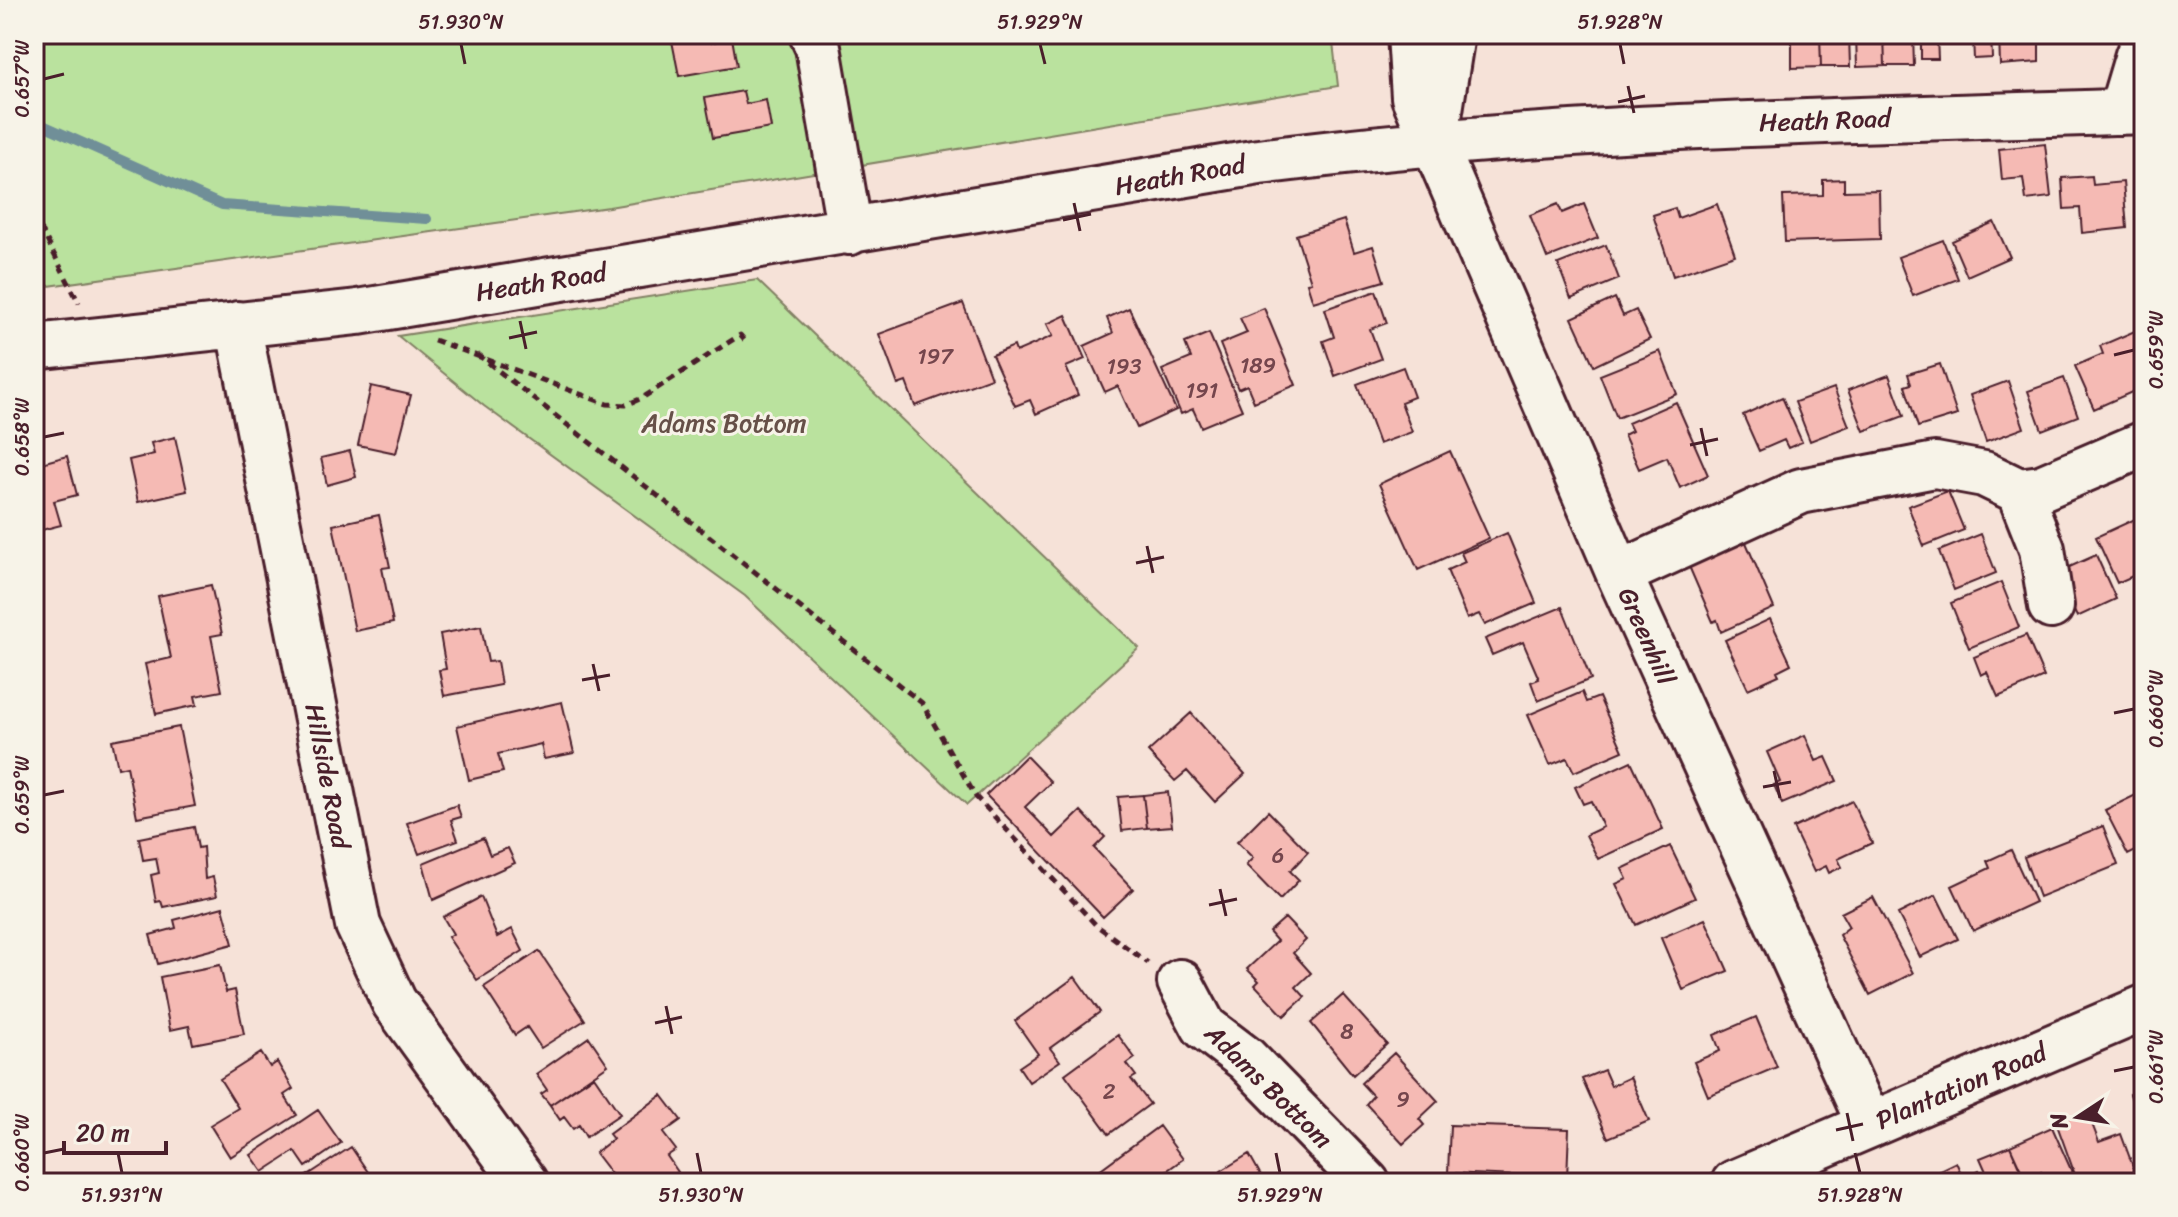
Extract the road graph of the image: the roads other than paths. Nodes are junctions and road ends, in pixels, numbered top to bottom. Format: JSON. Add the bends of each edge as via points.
{"nodes":[{"id":1,"x":812,"y":34,"type":"edge"},
{"id":2,"x":1410,"y":34,"type":"edge"},
{"id":3,"x":1452,"y":34,"type":"edge"},
{"id":4,"x":2144,"y":52,"type":"edge"},
{"id":5,"x":2133,"y":111,"type":"edge"},
{"id":6,"x":1435,"y":142,"type":"junction"},
{"id":7,"x":850,"y":232,"type":"junction"},
{"id":8,"x":238,"y":324,"type":"junction"},
{"id":9,"x":34,"y":347,"type":"edge"},
{"id":10,"x":2144,"y":444,"type":"edge"},
{"id":11,"x":2019,"y":491,"type":"junction"},
{"id":12,"x":1619,"y":574,"type":"junction"},
{"id":13,"x":2051,"y":606,"type":"dead end"},
{"id":14,"x":1180,"y":982,"type":"road end"},
{"id":15,"x":2144,"y":1008,"type":"edge"},
{"id":16,"x":1869,"y":1124,"type":"junction"},
{"id":17,"x":525,"y":1183,"type":"edge"},
{"id":18,"x":1367,"y":1183,"type":"edge"},
{"id":19,"x":1734,"y":1183,"type":"edge"}],
"edges":[{"from":1,"to":7,"type":"street"},
{"from":2,"to":6,"type":"street","name":"Greenhill","via":[[1414,97]]},
{"from":3,"to":6,"type":"street"},
{"from":4,"to":5,"type":"street","via":[[2138,55]]},
{"from":5,"to":6,"type":"street","name":"Heath Road","via":[[1776,121]]},
{"from":6,"to":7,"type":"street","name":"Heath Road","via":[[1259,162]]},
{"from":6,"to":12,"type":"street","name":"Greenhill"},
{"from":7,"to":8,"type":"street","name":"Heath Road","via":[[358,312]]},
{"from":8,"to":9,"type":"street","name":"Heath Road"},
{"from":8,"to":17,"type":"street","name":"Hillside Road","via":[[358,925],[394,1002]]},
{"from":10,"to":11,"type":"street","via":[[2041,488]]},
{"from":11,"to":12,"type":"street","via":[[1984,474],[1935,465],[1801,491]]},
{"from":11,"to":13,"type":"street","via":[[2042,549]]},
{"from":12,"to":16,"type":"street","name":"Greenhill"},
{"from":14,"to":18,"type":"street","name":"Adams Bottom","via":[[1204,1027],[1246,1059]]},
{"from":15,"to":16,"type":"street","name":"Plantation Road"},
{"from":16,"to":19,"type":"street","name":"Plantation Road"}]}
